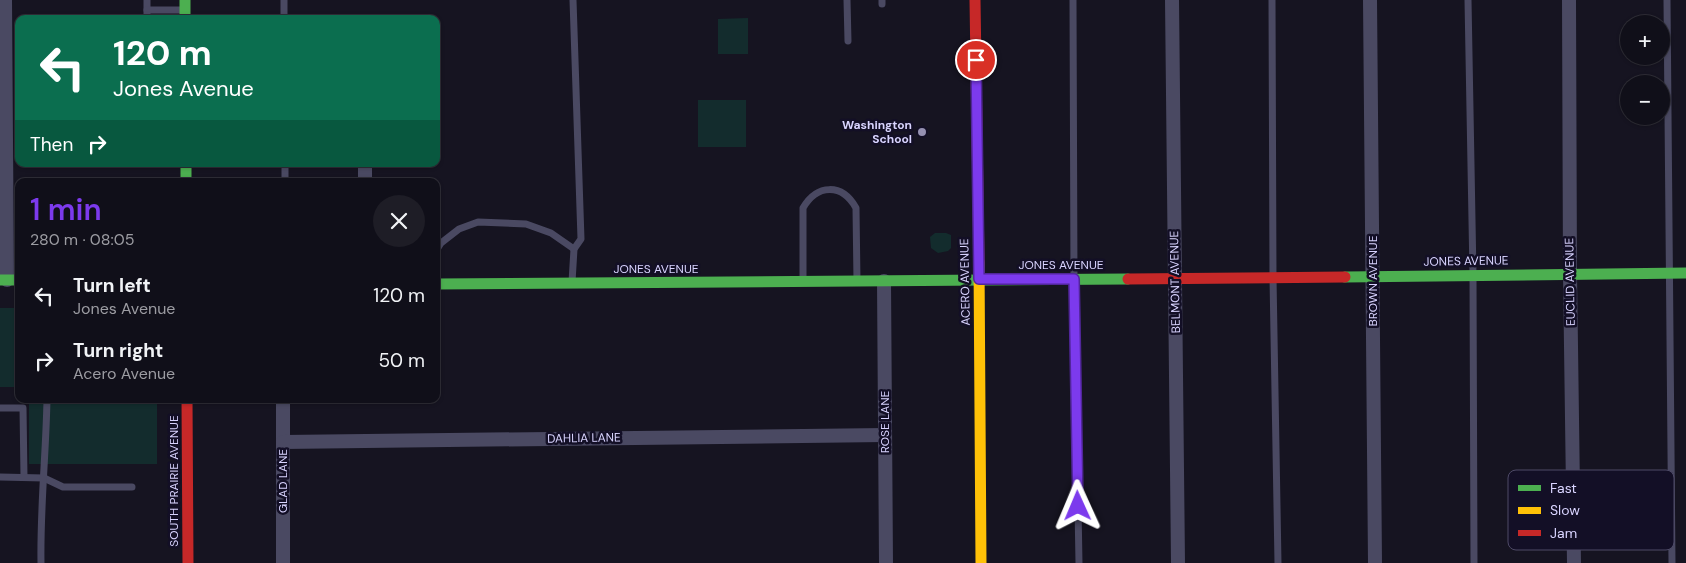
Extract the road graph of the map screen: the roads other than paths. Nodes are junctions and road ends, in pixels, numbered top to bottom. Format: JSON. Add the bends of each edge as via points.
{"nodes":[{"id":1,"x":4,"y":0,"type":"edge"},
{"id":2,"x":147,"y":0,"type":"edge"},
{"id":3,"x":284,"y":0,"type":"edge"},
{"id":4,"x":573,"y":0,"type":"edge"},
{"id":5,"x":847,"y":0,"type":"edge"},
{"id":6,"x":975,"y":0,"type":"edge"},
{"id":7,"x":1073,"y":0,"type":"edge"},
{"id":8,"x":1172,"y":0,"type":"edge"},
{"id":9,"x":1272,"y":0,"type":"edge"},
{"id":10,"x":1370,"y":0,"type":"edge"},
{"id":11,"x":1468,"y":0,"type":"edge"},
{"id":12,"x":1569,"y":0,"type":"edge"},
{"id":13,"x":1667,"y":0,"type":"edge"},
{"id":14,"x":185,"y":9,"type":"edge"},
{"id":15,"x":147,"y":10,"type":"junction"},
{"id":16,"x":147,"y":15,"type":"edge"},
{"id":17,"x":284,"y":15,"type":"edge"},
{"id":18,"x":848,"y":42,"type":"dead end"},
{"id":19,"x":440,"y":245,"type":"edge"},
{"id":20,"x":574,"y":249,"type":"junction"},
{"id":21,"x":1669,"y":273,"type":"junction"},
{"id":22,"x":1686,"y":273,"type":"edge"},
{"id":23,"x":1570,"y":274,"type":"junction"},
{"id":24,"x":1472,"y":275,"type":"junction"},
{"id":25,"x":1373,"y":276,"type":"junction"},
{"id":26,"x":1273,"y":278,"type":"junction"},
{"id":27,"x":979,"y":279,"type":"junction"},
{"id":28,"x":1074,"y":279,"type":"junction"},
{"id":29,"x":1175,"y":279,"type":"junction"},
{"id":30,"x":9,"y":280,"type":"edge"},
{"id":31,"x":857,"y":281,"type":"junction"},
{"id":32,"x":884,"y":281,"type":"junction"},
{"id":33,"x":803,"y":282,"type":"junction"},
{"id":34,"x":440,"y":284,"type":"edge"},
{"id":35,"x":572,"y":284,"type":"junction"},
{"id":36,"x":47,"y":403,"type":"edge"},
{"id":37,"x":187,"y":403,"type":"edge"},
{"id":38,"x":283,"y":403,"type":"edge"},
{"id":39,"x":0,"y":408,"type":"edge"},
{"id":40,"x":885,"y":434,"type":"junction"},
{"id":41,"x":283,"y":442,"type":"junction"},
{"id":42,"x":1573,"y":470,"type":"edge"},
{"id":43,"x":1671,"y":470,"type":"edge"},
{"id":44,"x":0,"y":477,"type":"edge"},
{"id":45,"x":24,"y":477,"type":"junction"},
{"id":46,"x":44,"y":478,"type":"junction"},
{"id":47,"x":132,"y":487,"type":"dead end"},
{"id":48,"x":1574,"y":550,"type":"edge"},
{"id":49,"x":1672,"y":550,"type":"edge"},
{"id":50,"x":41,"y":563,"type":"edge"},
{"id":51,"x":188,"y":563,"type":"edge"},
{"id":52,"x":284,"y":563,"type":"edge"},
{"id":53,"x":886,"y":563,"type":"edge"},
{"id":54,"x":981,"y":563,"type":"edge"},
{"id":55,"x":1079,"y":563,"type":"edge"},
{"id":56,"x":1178,"y":563,"type":"edge"},
{"id":57,"x":1278,"y":563,"type":"edge"},
{"id":58,"x":1375,"y":563,"type":"edge"},
{"id":59,"x":1474,"y":563,"type":"edge"},
{"id":60,"x":1574,"y":563,"type":"edge"},
{"id":61,"x":1672,"y":563,"type":"edge"}],
"edges":[{"from":1,"to":30,"type":"street"},
{"from":2,"to":15,"type":"lane"},
{"from":3,"to":17,"type":"lane"},
{"from":4,"to":20,"type":"lane","via":[[581,239]]},
{"from":5,"to":18,"type":"lane"},
{"from":6,"to":27,"type":"street","name":"ACERO AVENUE"},
{"from":7,"to":28,"type":"lane"},
{"from":8,"to":29,"type":"street","name":"BELMONT AVENUE"},
{"from":9,"to":26,"type":"lane"},
{"from":10,"to":25,"type":"street","name":"BROWN AVENUE"},
{"from":11,"to":24,"type":"lane"},
{"from":12,"to":23,"type":"street","name":"EUCLID AVENUE"},
{"from":13,"to":21,"type":"lane"},
{"from":14,"to":15,"type":"lane"},
{"from":15,"to":16,"type":"lane"},
{"from":19,"to":20,"type":"lane","via":[[459,229],[478,222],[526,224],[551,233]]},
{"from":20,"to":35,"type":"lane"},
{"from":21,"to":22,"type":"street","name":"JONES AVENUE"},
{"from":21,"to":23,"type":"street","name":"JONES AVENUE"},
{"from":21,"to":43,"type":"lane"},
{"from":23,"to":24,"type":"street","name":"JONES AVENUE"},
{"from":23,"to":42,"type":"street","name":"EUCLID AVENUE"},
{"from":24,"to":25,"type":"street","name":"JONES AVENUE"},
{"from":24,"to":59,"type":"lane"},
{"from":25,"to":26,"type":"street","name":"JONES AVENUE"},
{"from":25,"to":58,"type":"street","name":"BROWN AVENUE"},
{"from":26,"to":29,"type":"street","name":"JONES AVENUE"},
{"from":26,"to":57,"type":"lane"},
{"from":27,"to":28,"type":"street","name":"JONES AVENUE"},
{"from":27,"to":32,"type":"street","name":"JONES AVENUE"},
{"from":27,"to":54,"type":"street","name":"ACERO AVENUE"},
{"from":28,"to":29,"type":"street","name":"JONES AVENUE"},
{"from":28,"to":55,"type":"lane"},
{"from":29,"to":56,"type":"street","name":"BELMONT AVENUE"},
{"from":31,"to":32,"type":"street","name":"JONES AVENUE"},
{"from":31,"to":33,"type":"street","name":"JONES AVENUE"},
{"from":31,"to":33,"type":"lane","via":[[856,208],[844,193],[825,190],[816,193],[803,208]]},
{"from":32,"to":40,"type":"street","name":"ROSE LANE"},
{"from":33,"to":35,"type":"street","name":"JONES AVENUE"},
{"from":34,"to":35,"type":"street","name":"JONES AVENUE"},
{"from":36,"to":46,"type":"lane"},
{"from":37,"to":51,"type":"street","name":"SOUTH PRAIRIE AVENUE"},
{"from":38,"to":41,"type":"street","name":"GLAD LANE"},
{"from":39,"to":45,"type":"lane","via":[[23,408]]},
{"from":40,"to":41,"type":"street","name":"DAHLIA LANE"},
{"from":40,"to":53,"type":"street","name":"ROSE LANE"},
{"from":41,"to":52,"type":"street","name":"GLAD LANE"},
{"from":44,"to":45,"type":"lane"},
{"from":45,"to":46,"type":"lane"},
{"from":46,"to":47,"type":"lane","via":[[63,487]]},
{"from":46,"to":50,"type":"lane","via":[[40,516]]},
{"from":48,"to":60,"type":"street","name":"EUCLID AVENUE"},
{"from":49,"to":61,"type":"lane"}]}
